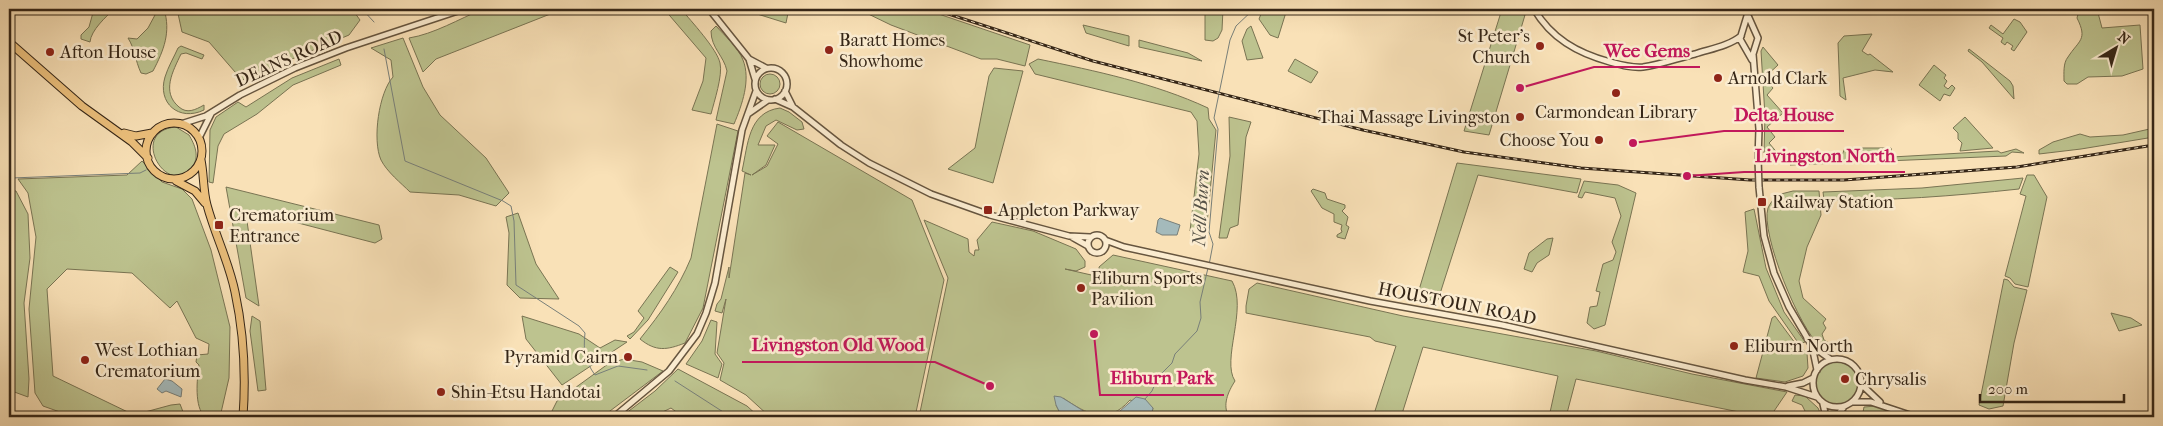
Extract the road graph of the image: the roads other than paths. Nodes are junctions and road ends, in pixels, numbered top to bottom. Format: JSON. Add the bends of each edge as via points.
{"nodes":[{"id":1,"x":464,"y":9,"type":"edge"},
{"id":2,"x":709,"y":9,"type":"edge"},
{"id":3,"x":1534,"y":9,"type":"edge"},
{"id":4,"x":1746,"y":12,"type":"edge"},
{"id":5,"x":1754,"y":31,"type":"junction"},
{"id":6,"x":1742,"y":34,"type":"junction"},
{"id":7,"x":9,"y":42,"type":"edge"},
{"id":8,"x":1728,"y":43,"type":"junction"},
{"id":9,"x":1744,"y":46,"type":"junction"},
{"id":10,"x":1754,"y":46,"type":"junction"},
{"id":11,"x":749,"y":59,"type":"junction"},
{"id":12,"x":1754,"y":65,"type":"junction"},
{"id":13,"x":767,"y":68,"type":"junction"},
{"id":14,"x":755,"y":80,"type":"junction"},
{"id":15,"x":756,"y":90,"type":"junction"},
{"id":16,"x":785,"y":91,"type":"junction"},
{"id":17,"x":775,"y":99,"type":"junction"},
{"id":18,"x":768,"y":100,"type":"junction"},
{"id":19,"x":793,"y":107,"type":"junction"},
{"id":20,"x":213,"y":112,"type":"junction"},
{"id":21,"x":748,"y":115,"type":"junction"},
{"id":22,"x":181,"y":124,"type":"junction"},
{"id":23,"x":118,"y":132,"type":"junction"},
{"id":24,"x":152,"y":133,"type":"junction"},
{"id":25,"x":199,"y":138,"type":"junction"},
{"id":26,"x":148,"y":158,"type":"junction"},
{"id":27,"x":201,"y":160,"type":"junction"},
{"id":28,"x":170,"y":179,"type":"junction"},
{"id":29,"x":207,"y":208,"type":"junction"},
{"id":30,"x":1069,"y":236,"type":"junction"},
{"id":31,"x":1090,"y":237,"type":"junction"},
{"id":32,"x":1105,"y":240,"type":"junction"},
{"id":33,"x":1088,"y":246,"type":"junction"},
{"id":34,"x":1105,"y":247,"type":"junction"},
{"id":35,"x":1124,"y":247,"type":"junction"},
{"id":36,"x":1812,"y":346,"type":"junction"},
{"id":37,"x":1830,"y":359,"type":"junction"},
{"id":38,"x":1816,"y":370,"type":"junction"},
{"id":39,"x":1813,"y":378,"type":"junction"},
{"id":40,"x":1862,"y":385,"type":"junction"},
{"id":41,"x":1786,"y":386,"type":"junction"},
{"id":42,"x":1817,"y":397,"type":"junction"},
{"id":43,"x":1852,"y":402,"type":"junction"},
{"id":44,"x":1823,"y":404,"type":"junction"},
{"id":45,"x":1882,"y":404,"type":"junction"},
{"id":46,"x":1844,"y":407,"type":"junction"},
{"id":47,"x":242,"y":417,"type":"edge"},
{"id":48,"x":614,"y":417,"type":"edge"},
{"id":49,"x":1826,"y":417,"type":"edge"},
{"id":50,"x":1836,"y":417,"type":"edge"},
{"id":51,"x":1916,"y":417,"type":"edge"}],
"edges":[{"from":1,"to":20,"type":"street","name":"DEANS ROAD","via":[[295,68]]},
{"from":2,"to":11,"type":"street"},
{"from":3,"to":8,"type":"street","via":[[1546,28],[1566,44],[1596,58],[1631,67],[1652,66]]},
{"from":4,"to":5,"type":"street"},
{"from":4,"to":6,"type":"street"},
{"from":5,"to":6,"type":"street"},
{"from":5,"to":10,"type":"street","via":[[1758,38]]},
{"from":6,"to":8,"type":"street"},
{"from":6,"to":9,"type":"street"},
{"from":7,"to":23,"type":"main road","via":[[82,106]]},
{"from":8,"to":9,"type":"street"},
{"from":9,"to":10,"type":"street"},
{"from":9,"to":12,"type":"street"},
{"from":10,"to":12,"type":"street"},
{"from":11,"to":13,"type":"street"},
{"from":11,"to":14,"type":"street"},
{"from":12,"to":36,"type":"street","bridge":true,"via":[[1764,236],[1774,273]]},
{"from":13,"to":14,"type":"street"},
{"from":13,"to":16,"type":"street","via":[[778,69],[783,74],[787,81]]},
{"from":14,"to":15,"type":"street"},
{"from":15,"to":18,"type":"street"},
{"from":15,"to":21,"type":"street"},
{"from":16,"to":17,"type":"street"},
{"from":16,"to":19,"type":"street","name":"HOUSTOUN ROAD"},
{"from":17,"to":18,"type":"street"},
{"from":17,"to":19,"type":"street","name":"HOUSTOUN ROAD"},
{"from":18,"to":21,"type":"street"},
{"from":19,"to":30,"type":"street","name":"HOUSTOUN ROAD","via":[[842,146],[906,183],[982,212]]},
{"from":20,"to":22,"type":"street","name":"DEANS ROAD"},
{"from":20,"to":25,"type":"street","name":"DEANS ROAD"},
{"from":21,"to":48,"type":"street","via":[[741,136],[710,301],[697,334],[669,371]]},
{"from":22,"to":24,"type":"main road","via":[[163,125]]},
{"from":22,"to":25,"type":"main road"},
{"from":23,"to":24,"type":"main road","via":[[136,136]]},
{"from":23,"to":26,"type":"main road"},
{"from":24,"to":26,"type":"main road","via":[[146,145]]},
{"from":25,"to":27,"type":"main road"},
{"from":26,"to":28,"type":"main road","via":[[158,174]]},
{"from":27,"to":28,"type":"main road","via":[[193,174]]},
{"from":27,"to":29,"type":"main road"},
{"from":28,"to":29,"type":"main road","via":[[195,191]]},
{"from":29,"to":47,"type":"main road","via":[[223,247],[236,293],[244,357]]},
{"from":30,"to":31,"type":"street","name":"HOUSTOUN ROAD"},
{"from":30,"to":33,"type":"street","name":"HOUSTOUN ROAD"},
{"from":31,"to":32,"type":"street","name":"HOUSTOUN ROAD","via":[[1100,235]]},
{"from":31,"to":33,"type":"street"},
{"from":32,"to":34,"type":"street"},
{"from":32,"to":35,"type":"street","name":"HOUSTOUN ROAD"},
{"from":33,"to":34,"type":"street","name":"HOUSTOUN ROAD","via":[[1097,253]]},
{"from":34,"to":35,"type":"street","name":"HOUSTOUN ROAD"},
{"from":35,"to":41,"type":"street","name":"HOUSTOUN ROAD","via":[[1370,301],[1502,325],[1729,377]]},
{"from":36,"to":37,"type":"street"},
{"from":36,"to":38,"type":"street"},
{"from":37,"to":38,"type":"street"},
{"from":37,"to":40,"type":"street","via":[[1852,364]]},
{"from":38,"to":39,"type":"street"},
{"from":39,"to":41,"type":"street","name":"HOUSTOUN ROAD"},
{"from":39,"to":42,"type":"street"},
{"from":40,"to":43,"type":"street"},
{"from":40,"to":45,"type":"street"},
{"from":41,"to":42,"type":"street","name":"HOUSTOUN ROAD"},
{"from":42,"to":44,"type":"street"},
{"from":43,"to":45,"type":"street"},
{"from":43,"to":46,"type":"street"},
{"from":44,"to":46,"type":"street"},
{"from":44,"to":49,"type":"street"},
{"from":45,"to":51,"type":"street"},
{"from":46,"to":50,"type":"street"}]}
